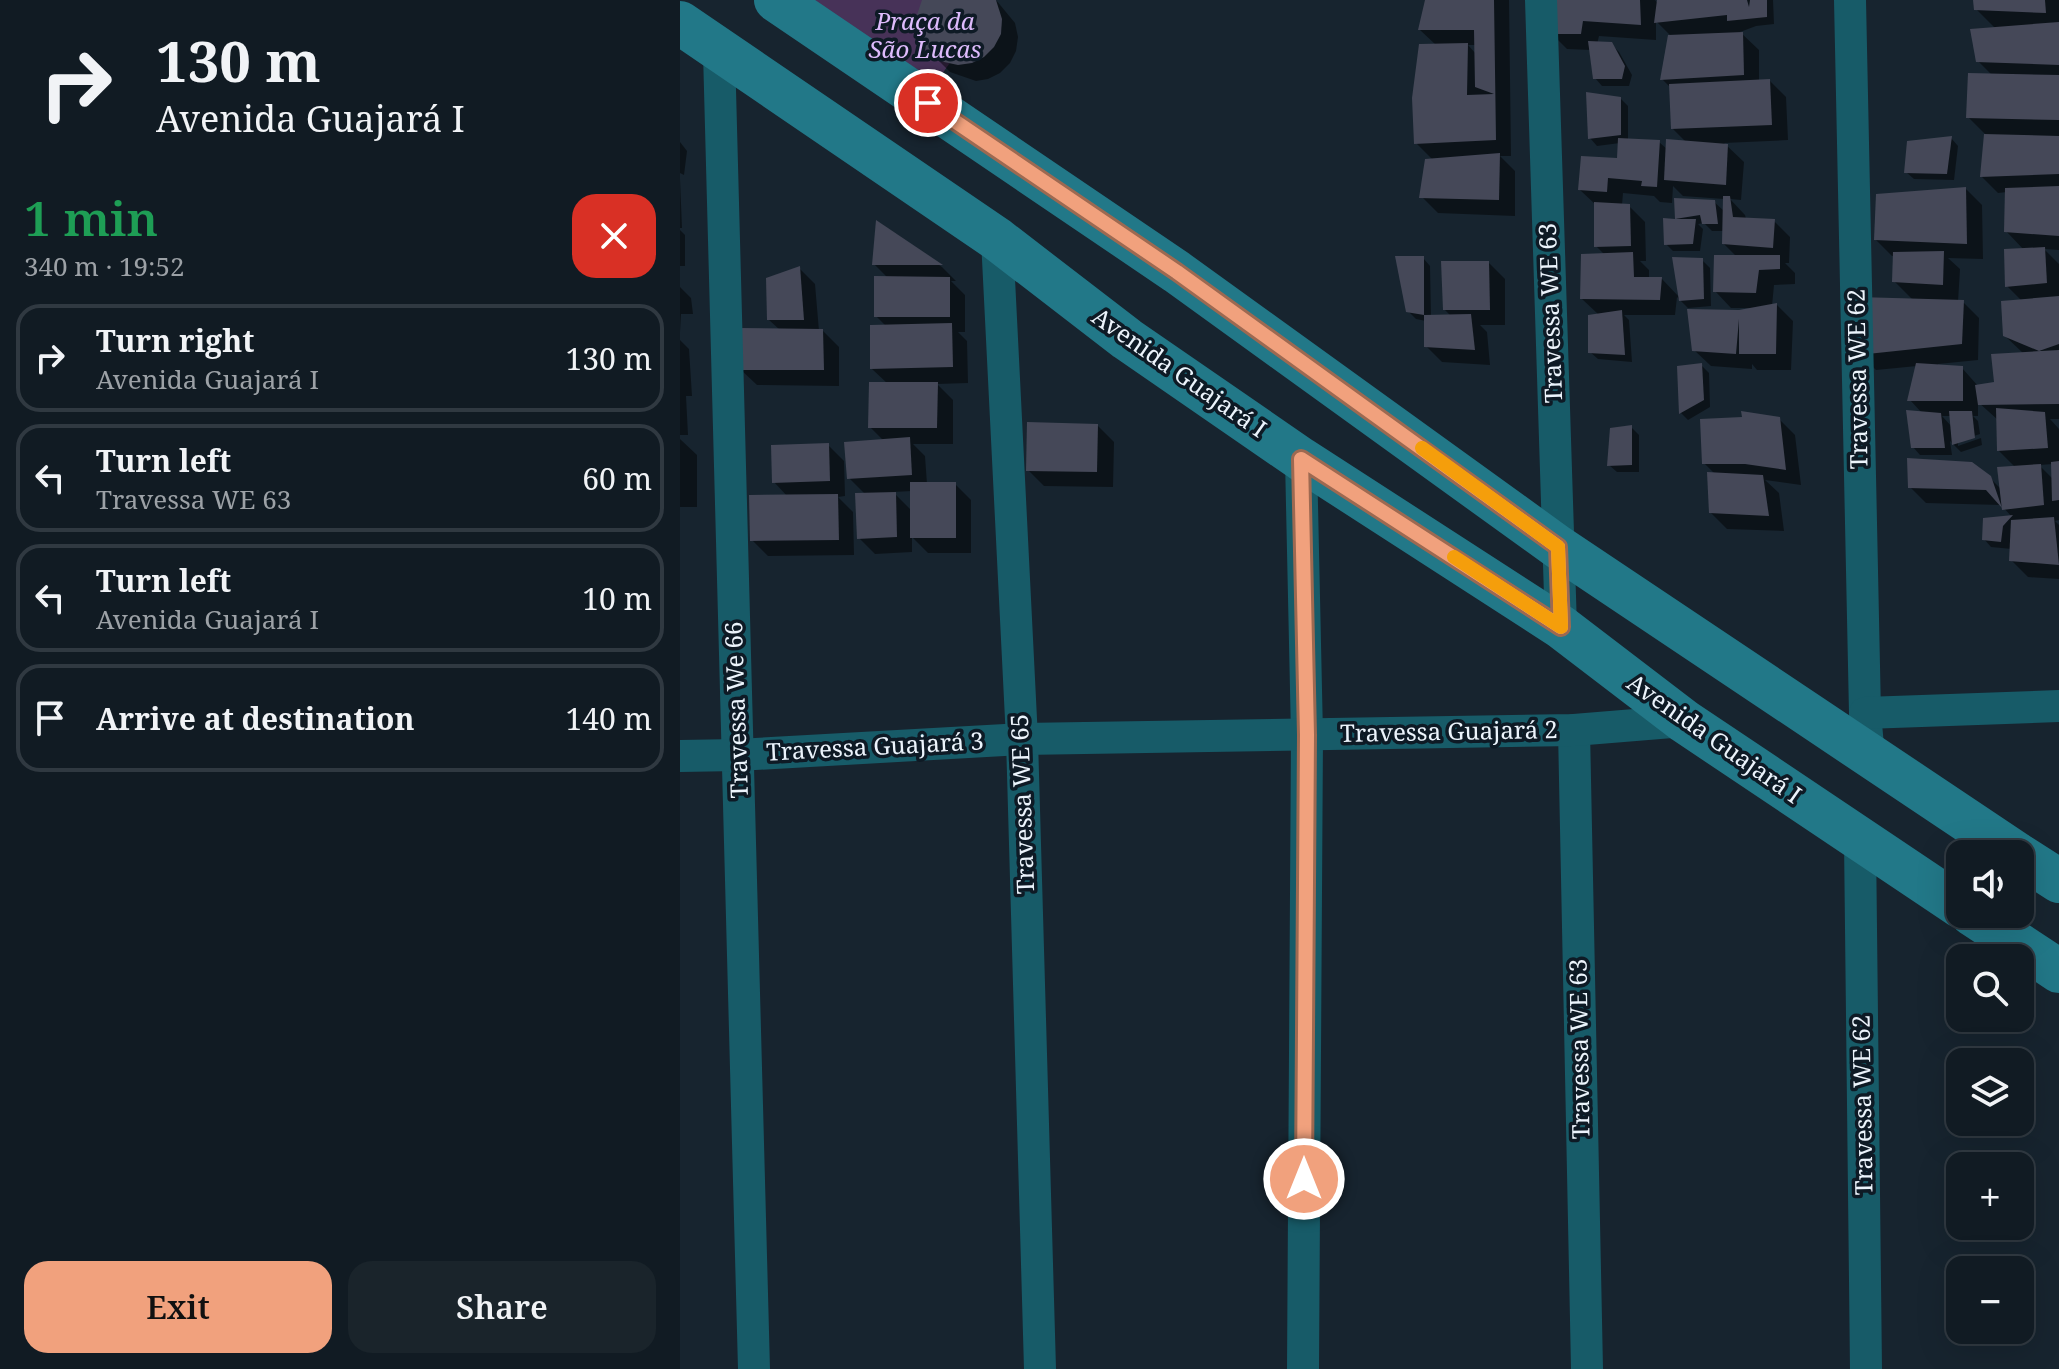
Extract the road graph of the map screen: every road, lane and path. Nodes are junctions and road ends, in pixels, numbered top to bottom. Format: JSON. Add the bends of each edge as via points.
{"nodes":[{"id":1,"x":776,"y":0,"type":"edge"},
{"id":2,"x":1541,"y":0,"type":"edge"},
{"id":3,"x":1850,"y":0,"type":"edge"},
{"id":4,"x":680,"y":23,"type":"edge"},
{"id":5,"x":719,"y":52,"type":"junction"},
{"id":6,"x":997,"y":239,"type":"junction"},
{"id":7,"x":1301,"y":459,"type":"junction"},
{"id":8,"x":1558,"y":547,"type":"junction"},
{"id":9,"x":1561,"y":627,"type":"junction"},
{"id":10,"x":2059,"y":706,"type":"edge"},
{"id":11,"x":1865,"y":713,"type":"junction"},
{"id":12,"x":1684,"y":721,"type":"junction"},
{"id":13,"x":1574,"y":730,"type":"junction"},
{"id":14,"x":1307,"y":735,"type":"junction"},
{"id":15,"x":1022,"y":739,"type":"junction"},
{"id":16,"x":738,"y":755,"type":"junction"},
{"id":17,"x":680,"y":756,"type":"edge"},
{"id":18,"x":1869,"y":757,"type":"junction"},
{"id":19,"x":1860,"y":840,"type":"junction"},
{"id":20,"x":1996,"y":840,"type":"edge"},
{"id":21,"x":2034,"y":865,"type":"edge"},
{"id":22,"x":2059,"y":881,"type":"edge"},
{"id":23,"x":1946,"y":897,"type":"edge"},
{"id":24,"x":1993,"y":928,"type":"edge"},
{"id":25,"x":2059,"y":971,"type":"edge"},
{"id":26,"x":754,"y":1369,"type":"edge"},
{"id":27,"x":1040,"y":1369,"type":"edge"},
{"id":28,"x":1303,"y":1369,"type":"edge"},
{"id":29,"x":1587,"y":1369,"type":"edge"},
{"id":30,"x":1866,"y":1369,"type":"edge"}],
"edges":[{"from":1,"to":8,"type":"main road","via":[[1177,272]]},
{"from":2,"to":8,"type":"street","name":"Travessa WE 63"},
{"from":3,"to":11,"type":"street","name":"Travessa WE 62"},
{"from":4,"to":5,"type":"main road","name":"Avenida Guajará I"},
{"from":5,"to":6,"type":"main road","name":"Avenida Guajará I"},
{"from":5,"to":16,"type":"street","name":"Travessa We 66"},
{"from":6,"to":7,"type":"main road","name":"Avenida Guajará I","via":[[1127,339]]},
{"from":6,"to":15,"type":"street","name":"Travessa WE 65"},
{"from":7,"to":9,"type":"main road","name":"Avenida Guajará I"},
{"from":7,"to":14,"type":"street"},
{"from":8,"to":9,"type":"street","name":"Travessa WE 63"},
{"from":8,"to":18,"type":"main road"},
{"from":9,"to":12,"type":"main road","name":"Avenida Guajará I"},
{"from":10,"to":11,"type":"street"},
{"from":11,"to":18,"type":"street","name":"Travessa WE 62"},
{"from":12,"to":13,"type":"street","name":"Travessa Guajará 2"},
{"from":12,"to":19,"type":"main road","name":"Avenida Guajará I"},
{"from":13,"to":14,"type":"street","name":"Travessa Guajará 2"},
{"from":13,"to":29,"type":"street","name":"Travessa WE 63"},
{"from":14,"to":15,"type":"street","name":"Travessa Guajará 2"},
{"from":14,"to":28,"type":"street"},
{"from":15,"to":16,"type":"street","name":"Travessa Guajará 3"},
{"from":15,"to":27,"type":"street","name":"Travessa WE 65"},
{"from":16,"to":17,"type":"street","name":"Travessa Guajará 3"},
{"from":16,"to":26,"type":"street","name":"Travessa We 66"},
{"from":18,"to":20,"type":"main road"},
{"from":19,"to":23,"type":"main road","name":"Avenida Guajará I"},
{"from":19,"to":30,"type":"street","name":"Travessa WE 62"},
{"from":21,"to":22,"type":"main road"},
{"from":24,"to":25,"type":"main road"}]}
